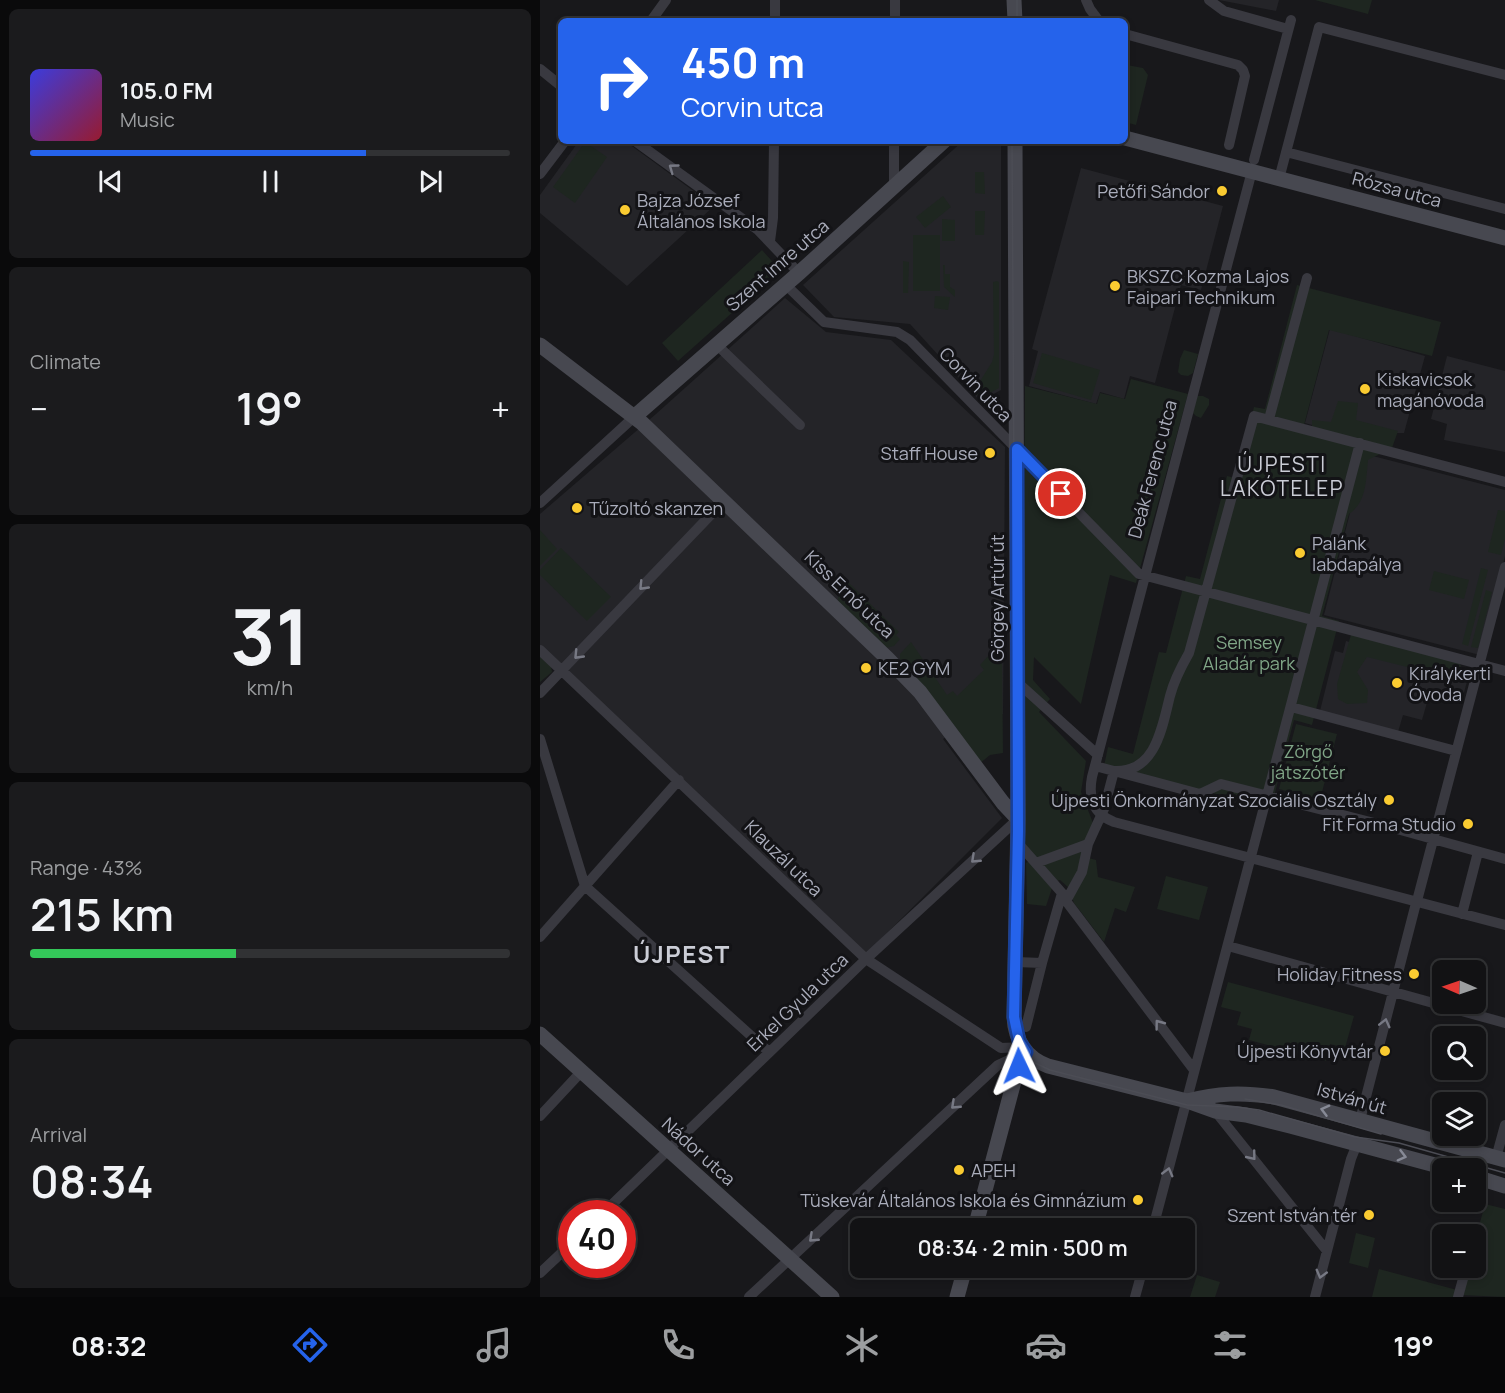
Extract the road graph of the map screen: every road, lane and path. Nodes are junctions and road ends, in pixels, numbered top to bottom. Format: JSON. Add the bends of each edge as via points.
{"nodes":[{"id":1,"x":666,"y":0,"type":"edge"},
{"id":2,"x":775,"y":0,"type":"edge"},
{"id":3,"x":895,"y":0,"type":"edge"},
{"id":4,"x":1014,"y":0,"type":"edge"},
{"id":5,"x":1086,"y":0,"type":"edge"},
{"id":6,"x":1209,"y":0,"type":"edge"},
{"id":7,"x":653,"y":18,"type":"edge"},
{"id":8,"x":775,"y":18,"type":"edge"},
{"id":9,"x":895,"y":18,"type":"edge"},
{"id":10,"x":1015,"y":18,"type":"edge"},
{"id":11,"x":1097,"y":18,"type":"edge"},
{"id":12,"x":1128,"y":35,"type":"edge"},
{"id":13,"x":540,"y":69,"type":"edge"},
{"id":14,"x":1505,"y":75,"type":"edge"},
{"id":15,"x":558,"y":84,"type":"edge"},
{"id":16,"x":1128,"y":139,"type":"edge"},
{"id":17,"x":563,"y":144,"type":"edge"},
{"id":18,"x":639,"y":144,"type":"edge"},
{"id":19,"x":774,"y":144,"type":"edge"},
{"id":20,"x":894,"y":144,"type":"edge"},
{"id":21,"x":941,"y":144,"type":"edge"},
{"id":22,"x":1015,"y":144,"type":"edge"},
{"id":23,"x":1229,"y":146,"type":"dead end"},
{"id":24,"x":1286,"y":152,"type":"junction"},
{"id":25,"x":1253,"y":166,"type":"junction"},
{"id":26,"x":540,"y":174,"type":"edge"},
{"id":27,"x":1279,"y":179,"type":"junction"},
{"id":28,"x":894,"y":187,"type":"junction"},
{"id":29,"x":1505,"y":209,"type":"edge"},
{"id":30,"x":1505,"y":238,"type":"edge"},
{"id":31,"x":770,"y":241,"type":"junction"},
{"id":32,"x":799,"y":273,"type":"junction"},
{"id":33,"x":1307,"y":278,"type":"dead end"},
{"id":34,"x":785,"y":284,"type":"junction"},
{"id":35,"x":716,"y":344,"type":"junction"},
{"id":36,"x":540,"y":345,"type":"edge"},
{"id":37,"x":634,"y":417,"type":"junction"},
{"id":38,"x":1269,"y":420,"type":"junction"},
{"id":39,"x":800,"y":425,"type":"dead end"},
{"id":40,"x":1360,"y":443,"type":"junction"},
{"id":41,"x":1017,"y":449,"type":"junction"},
{"id":42,"x":1505,"y":482,"type":"edge"},
{"id":43,"x":724,"y":501,"type":"junction"},
{"id":44,"x":540,"y":503,"type":"edge"},
{"id":45,"x":1505,"y":567,"type":"edge"},
{"id":46,"x":1145,"y":576,"type":"junction"},
{"id":47,"x":1206,"y":592,"type":"junction"},
{"id":48,"x":1314,"y":619,"type":"junction"},
{"id":49,"x":540,"y":650,"type":"edge"},
{"id":50,"x":1479,"y":664,"type":"junction"},
{"id":51,"x":562,"y":671,"type":"junction"},
{"id":52,"x":1505,"y":671,"type":"edge"},
{"id":53,"x":1017,"y":682,"type":"junction"},
{"id":54,"x":540,"y":693,"type":"edge"},
{"id":55,"x":1291,"y":707,"type":"junction"},
{"id":56,"x":540,"y":739,"type":"edge"},
{"id":57,"x":1456,"y":751,"type":"junction"},
{"id":58,"x":543,"y":759,"type":"edge"},
{"id":59,"x":1095,"y":766,"type":"junction"},
{"id":60,"x":1114,"y":771,"type":"junction"},
{"id":61,"x":678,"y":780,"type":"junction"},
{"id":62,"x":1268,"y":797,"type":"junction"},
{"id":63,"x":1101,"y":816,"type":"junction"},
{"id":64,"x":1018,"y":819,"type":"junction"},
{"id":65,"x":1433,"y":840,"type":"junction"},
{"id":66,"x":1018,"y":843,"type":"junction"},
{"id":67,"x":1088,"y":844,"type":"junction"},
{"id":68,"x":1478,"y":852,"type":"junction"},
{"id":69,"x":1251,"y":859,"type":"junction"},
{"id":70,"x":1505,"y":859,"type":"edge"},
{"id":71,"x":1036,"y":863,"type":"junction"},
{"id":72,"x":585,"y":886,"type":"junction"},
{"id":73,"x":1064,"y":897,"type":"junction"},
{"id":74,"x":1462,"y":914,"type":"junction"},
{"id":75,"x":1505,"y":925,"type":"edge"},
{"id":76,"x":540,"y":937,"type":"edge"},
{"id":77,"x":1228,"y":946,"type":"junction"},
{"id":78,"x":866,"y":959,"type":"junction"},
{"id":79,"x":1016,"y":962,"type":"junction"},
{"id":80,"x":1042,"y":963,"type":"junction"},
{"id":81,"x":1393,"y":992,"type":"junction"},
{"id":82,"x":1505,"y":1023,"type":"edge"},
{"id":83,"x":1026,"y":1027,"type":"dead end"},
{"id":84,"x":540,"y":1034,"type":"edge"},
{"id":85,"x":1001,"y":1048,"type":"junction"},
{"id":86,"x":1024,"y":1049,"type":"junction"},
{"id":87,"x":769,"y":1052,"type":"junction"},
{"id":88,"x":998,"y":1065,"type":"junction"},
{"id":89,"x":1194,"y":1070,"type":"junction"},
{"id":90,"x":582,"y":1071,"type":"junction"},
{"id":91,"x":1187,"y":1101,"type":"junction"},
{"id":92,"x":1215,"y":1111,"type":"junction"},
{"id":93,"x":540,"y":1116,"type":"edge"},
{"id":94,"x":1360,"y":1120,"type":"junction"},
{"id":95,"x":1505,"y":1125,"type":"edge"},
{"id":96,"x":1357,"y":1144,"type":"junction"},
{"id":97,"x":669,"y":1149,"type":"junction"},
{"id":98,"x":1501,"y":1159,"type":"edge"},
{"id":99,"x":1432,"y":1164,"type":"edge"},
{"id":100,"x":1486,"y":1180,"type":"edge"},
{"id":101,"x":1505,"y":1186,"type":"edge"},
{"id":102,"x":616,"y":1200,"type":"edge"},
{"id":103,"x":978,"y":1218,"type":"edge"},
{"id":104,"x":1156,"y":1218,"type":"edge"},
{"id":105,"x":1327,"y":1251,"type":"junction"},
{"id":106,"x":558,"y":1256,"type":"edge"},
{"id":107,"x":790,"y":1259,"type":"junction"},
{"id":108,"x":540,"y":1273,"type":"edge"},
{"id":109,"x":962,"y":1278,"type":"edge"},
{"id":110,"x":1140,"y":1278,"type":"edge"},
{"id":111,"x":1463,"y":1278,"type":"edge"},
{"id":112,"x":749,"y":1297,"type":"edge"},
{"id":113,"x":832,"y":1297,"type":"edge"},
{"id":114,"x":957,"y":1297,"type":"edge"},
{"id":115,"x":1135,"y":1297,"type":"edge"},
{"id":116,"x":1315,"y":1297,"type":"edge"},
{"id":117,"x":1458,"y":1297,"type":"edge"}],
"edges":[{"from":1,"to":7,"type":"street"},
{"from":2,"to":8,"type":"street"},
{"from":3,"to":9,"type":"street"},
{"from":4,"to":10,"type":"street"},
{"from":5,"to":11,"type":"street"},
{"from":6,"to":25,"type":"street","name":"Deák Ferenc utca","via":[[1224,11],[1289,24]]},
{"from":12,"to":23,"type":"street","via":[[1243,70],[1245,76]]},
{"from":13,"to":15,"type":"street"},
{"from":14,"to":24,"type":"street","via":[[1318,27]]},
{"from":16,"to":25,"type":"street","name":"Rózsa utca"},
{"from":17,"to":26,"type":"street"},
{"from":31,"to":18,"type":"street","one_way":true},
{"from":19,"to":31,"type":"street"},
{"from":20,"to":28,"type":"street"},
{"from":21,"to":28,"type":"street","name":"Szent Imre utca"},
{"from":22,"to":41,"type":"street","name":"Görgey Artúr út"},
{"from":24,"to":27,"type":"street"},
{"from":24,"to":29,"type":"street","name":"Rózsa utca"},
{"from":25,"to":27,"type":"street","name":"Rózsa utca"},
{"from":25,"to":46,"type":"street","name":"Deák Ferenc utca"},
{"from":27,"to":30,"type":"street","name":"Rózsa utca"},
{"from":28,"to":32,"type":"street","name":"Szent Imre utca"},
{"from":31,"to":32,"type":"street"},
{"from":32,"to":34,"type":"street","name":"Szent Imre utca"},
{"from":33,"to":38,"type":"street"},
{"from":34,"to":35,"type":"street","name":"Szent Imre utca"},
{"from":34,"to":41,"type":"street","name":"Corvin utca","via":[[824,322],[901,333]]},
{"from":35,"to":37,"type":"street","name":"Szent Imre utca"},
{"from":35,"to":39,"type":"street"},
{"from":36,"to":37,"type":"street","name":"Kiss Ernő utca"},
{"from":37,"to":43,"type":"street","name":"Kiss Ernő utca"},
{"from":37,"to":44,"type":"street"},
{"from":38,"to":40,"type":"street"},
{"from":38,"to":47,"type":"street","via":[[1254,416]]},
{"from":40,"to":42,"type":"street"},
{"from":40,"to":48,"type":"street"},
{"from":41,"to":46,"type":"street","name":"Corvin utca"},
{"from":41,"to":53,"type":"street","name":"Görgey Artúr út"},
{"from":43,"to":51,"type":"street","one_way":true},
{"from":43,"to":64,"type":"street","name":"Kiss Ernő utca","via":[[920,692]]},
{"from":45,"to":50,"type":"street"},
{"from":46,"to":47,"type":"street"},
{"from":46,"to":59,"type":"street","name":"Deák Ferenc utca"},
{"from":47,"to":48,"type":"street"},
{"from":47,"to":60,"type":"street","via":[[1189,653],[1179,670],[1155,745],[1133,769]]},
{"from":48,"to":50,"type":"street"},
{"from":48,"to":55,"type":"street"},
{"from":49,"to":51,"type":"street","name":"Klauzál utca"},
{"from":50,"to":52,"type":"street"},
{"from":50,"to":57,"type":"street"},
{"from":51,"to":54,"type":"street"},
{"from":51,"to":61,"type":"street","name":"Klauzál utca"},
{"from":53,"to":59,"type":"street"},
{"from":53,"to":64,"type":"street","name":"Görgey Artúr út"},
{"from":55,"to":57,"type":"street"},
{"from":55,"to":62,"type":"street"},
{"from":56,"to":58,"type":"street"},
{"from":57,"to":65,"type":"street"},
{"from":58,"to":72,"type":"street"},
{"from":59,"to":60,"type":"street"},
{"from":59,"to":63,"type":"street","name":"Deák Ferenc utca","via":[[1091,801]]},
{"from":60,"to":62,"type":"street","via":[[1200,794],[1221,784]]},
{"from":60,"to":63,"type":"street"},
{"from":61,"to":72,"type":"street"},
{"from":61,"to":78,"type":"street","name":"Klauzál utca"},
{"from":62,"to":65,"type":"street"},
{"from":62,"to":69,"type":"street"},
{"from":63,"to":67,"type":"street"},
{"from":63,"to":69,"type":"street"},
{"from":64,"to":66,"type":"street","name":"Görgey Artúr út"},
{"from":64,"to":78,"type":"street","name":"Erkel Gyula utca","one_way":true},
{"from":65,"to":68,"type":"street"},
{"from":65,"to":81,"type":"street"},
{"from":66,"to":71,"type":"street"},
{"from":66,"to":79,"type":"street","name":"Görgey Artúr út"},
{"from":67,"to":71,"type":"street"},
{"from":67,"to":73,"type":"street","via":[[1082,872]]},
{"from":68,"to":70,"type":"street"},
{"from":68,"to":74,"type":"street"},
{"from":69,"to":74,"type":"street"},
{"from":69,"to":77,"type":"street"},
{"from":71,"to":73,"type":"street"},
{"from":72,"to":76,"type":"street"},
{"from":72,"to":87,"type":"street"},
{"from":73,"to":80,"type":"street"},
{"from":89,"to":73,"type":"street","one_way":true},
{"from":74,"to":75,"type":"street"},
{"from":77,"to":81,"type":"street"},
{"from":77,"to":89,"type":"street"},
{"from":78,"to":85,"type":"street","name":"Klauzál utca"},
{"from":78,"to":87,"type":"street","name":"Erkel Gyula utca"},
{"from":79,"to":80,"type":"street"},
{"from":79,"to":86,"type":"street","name":"Görgey Artúr út","via":[[1014,1022]]},
{"from":80,"to":83,"type":"street"},
{"from":81,"to":82,"type":"street"},
{"from":94,"to":81,"type":"street","one_way":true},
{"from":84,"to":90,"type":"street","name":"Nádor utca"},
{"from":85,"to":86,"type":"street"},
{"from":85,"to":88,"type":"street"},
{"from":86,"to":88,"type":"street"},
{"from":86,"to":91,"type":"street","name":"István út","via":[[1048,1066]]},
{"from":86,"to":103,"type":"street"},
{"from":87,"to":97,"type":"street","name":"Erkel Gyula utca"},
{"from":88,"to":107,"type":"street","one_way":true},
{"from":89,"to":91,"type":"street"},
{"from":90,"to":93,"type":"street"},
{"from":90,"to":97,"type":"street","name":"Nádor utca"},
{"from":91,"to":92,"type":"street","name":"István út"},
{"from":94,"to":91,"type":"street","name":"István út","one_way":true,"via":[[1253,1094],[1209,1095]]},
{"from":104,"to":91,"type":"street","one_way":true},
{"from":92,"to":96,"type":"street","name":"István út","via":[[1246,1115]]},
{"from":92,"to":105,"type":"street","one_way":true},
{"from":94,"to":98,"type":"street","name":"István út"},
{"from":95,"to":98,"type":"street"},
{"from":96,"to":99,"type":"street","name":"István út","one_way":true},
{"from":96,"to":105,"type":"street"},
{"from":97,"to":102,"type":"street","name":"Erkel Gyula utca"},
{"from":97,"to":107,"type":"street","name":"Nádor utca"},
{"from":100,"to":101,"type":"street"},
{"from":105,"to":116,"type":"street","one_way":true},
{"from":106,"to":108,"type":"street"},
{"from":107,"to":112,"type":"street"},
{"from":107,"to":113,"type":"street","name":"Nádor utca"},
{"from":109,"to":114,"type":"street"},
{"from":110,"to":115,"type":"street"},
{"from":111,"to":117,"type":"street"}]}
